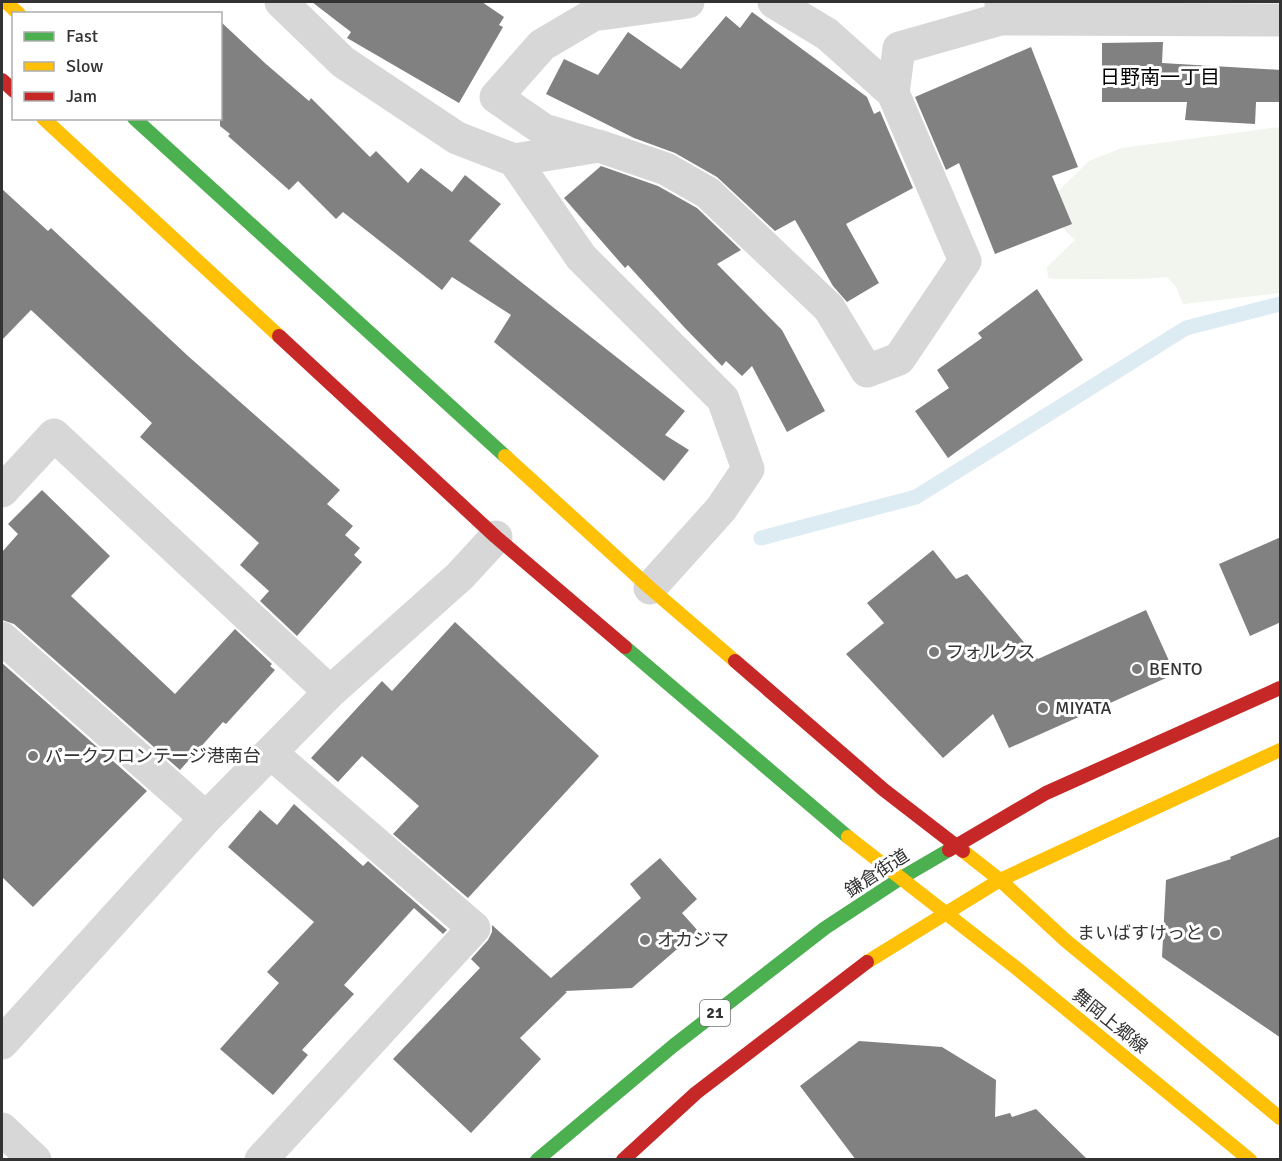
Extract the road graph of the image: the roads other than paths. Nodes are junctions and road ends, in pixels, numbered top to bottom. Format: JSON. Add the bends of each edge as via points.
{"nodes":[{"id":1,"x":281,"y":2,"type":"edge"},
{"id":2,"x":688,"y":2,"type":"edge"},
{"id":3,"x":774,"y":2,"type":"edge"},
{"id":4,"x":1001,"y":10,"type":"edge"},
{"id":5,"x":1281,"y":20,"type":"edge"},
{"id":6,"x":893,"y":93,"type":"junction"},
{"id":7,"x":45,"y":120,"type":"edge"},
{"id":8,"x":136,"y":120,"type":"edge"},
{"id":9,"x":599,"y":146,"type":"junction"},
{"id":10,"x":514,"y":160,"type":"junction"},
{"id":11,"x":2,"y":491,"type":"edge"},
{"id":12,"x":496,"y":537,"type":"junction"},
{"id":13,"x":650,"y":588,"type":"junction"},
{"id":14,"x":2,"y":638,"type":"edge"},
{"id":15,"x":1281,"y":688,"type":"edge"},
{"id":16,"x":330,"y":692,"type":"junction"},
{"id":17,"x":1281,"y":750,"type":"edge"},
{"id":18,"x":270,"y":753,"type":"junction"},
{"id":19,"x":206,"y":818,"type":"junction"},
{"id":20,"x":956,"y":846,"type":"junction"},
{"id":21,"x":901,"y":878,"type":"junction"},
{"id":22,"x":1000,"y":880,"type":"junction"},
{"id":23,"x":945,"y":913,"type":"junction"},
{"id":24,"x":2,"y":1043,"type":"edge"},
{"id":25,"x":1281,"y":1118,"type":"edge"},
{"id":26,"x":2,"y":1129,"type":"edge"},
{"id":27,"x":35,"y":1160,"type":"edge"},
{"id":28,"x":261,"y":1160,"type":"edge"},
{"id":29,"x":537,"y":1160,"type":"edge"},
{"id":30,"x":622,"y":1160,"type":"edge"},
{"id":31,"x":1250,"y":1160,"type":"edge"}],
"edges":[{"from":1,"to":10,"type":"street","via":[[343,62],[457,138]]},
{"from":2,"to":9,"type":"street","via":[[593,15],[542,45],[496,98],[544,130]]},
{"from":3,"to":6,"type":"street","via":[[827,34]]},
{"from":4,"to":5,"type":"street"},
{"from":4,"to":6,"type":"street","via":[[899,48]]},
{"from":6,"to":9,"type":"street","via":[[965,261],[898,359],[867,371],[829,308],[708,193],[666,169]]},
{"from":7,"to":12,"type":"street","name":"舞岡上郷線"},
{"from":8,"to":13,"type":"street","name":"舞岡上郷線"},
{"from":9,"to":10,"type":"street"},
{"from":10,"to":13,"type":"street","via":[[581,257],[723,399],[748,469],[721,509]]},
{"from":11,"to":16,"type":"street","via":[[54,435]]},
{"from":12,"to":16,"type":"street","via":[[460,576]]},
{"from":12,"to":21,"type":"street","name":"舞岡上郷線","via":[[830,823]]},
{"from":13,"to":20,"type":"street","name":"舞岡上郷線","via":[[884,790]]},
{"from":14,"to":19,"type":"street"},
{"from":15,"to":20,"type":"street","name":"鎌倉街道","number":"21","via":[[1046,793]]},
{"from":16,"to":18,"type":"street"},
{"from":17,"to":22,"type":"street"},
{"from":18,"to":19,"type":"street"},
{"from":18,"to":28,"type":"street","via":[[474,928]]},
{"from":19,"to":24,"type":"street"},
{"from":20,"to":21,"type":"street","name":"鎌倉街道","number":"21"},
{"from":20,"to":22,"type":"street","name":"舞岡上郷線"},
{"from":21,"to":23,"type":"street","name":"舞岡上郷線"},
{"from":21,"to":29,"type":"street","name":"鎌倉街道","number":"21","via":[[825,928],[673,1046]]},
{"from":22,"to":23,"type":"street"},
{"from":22,"to":25,"type":"street","name":"舞岡上郷線","via":[[1065,940]]},
{"from":23,"to":30,"type":"street","via":[[862,965],[696,1092]]},
{"from":23,"to":31,"type":"street","name":"舞岡上郷線"},
{"from":26,"to":27,"type":"street"}]}
